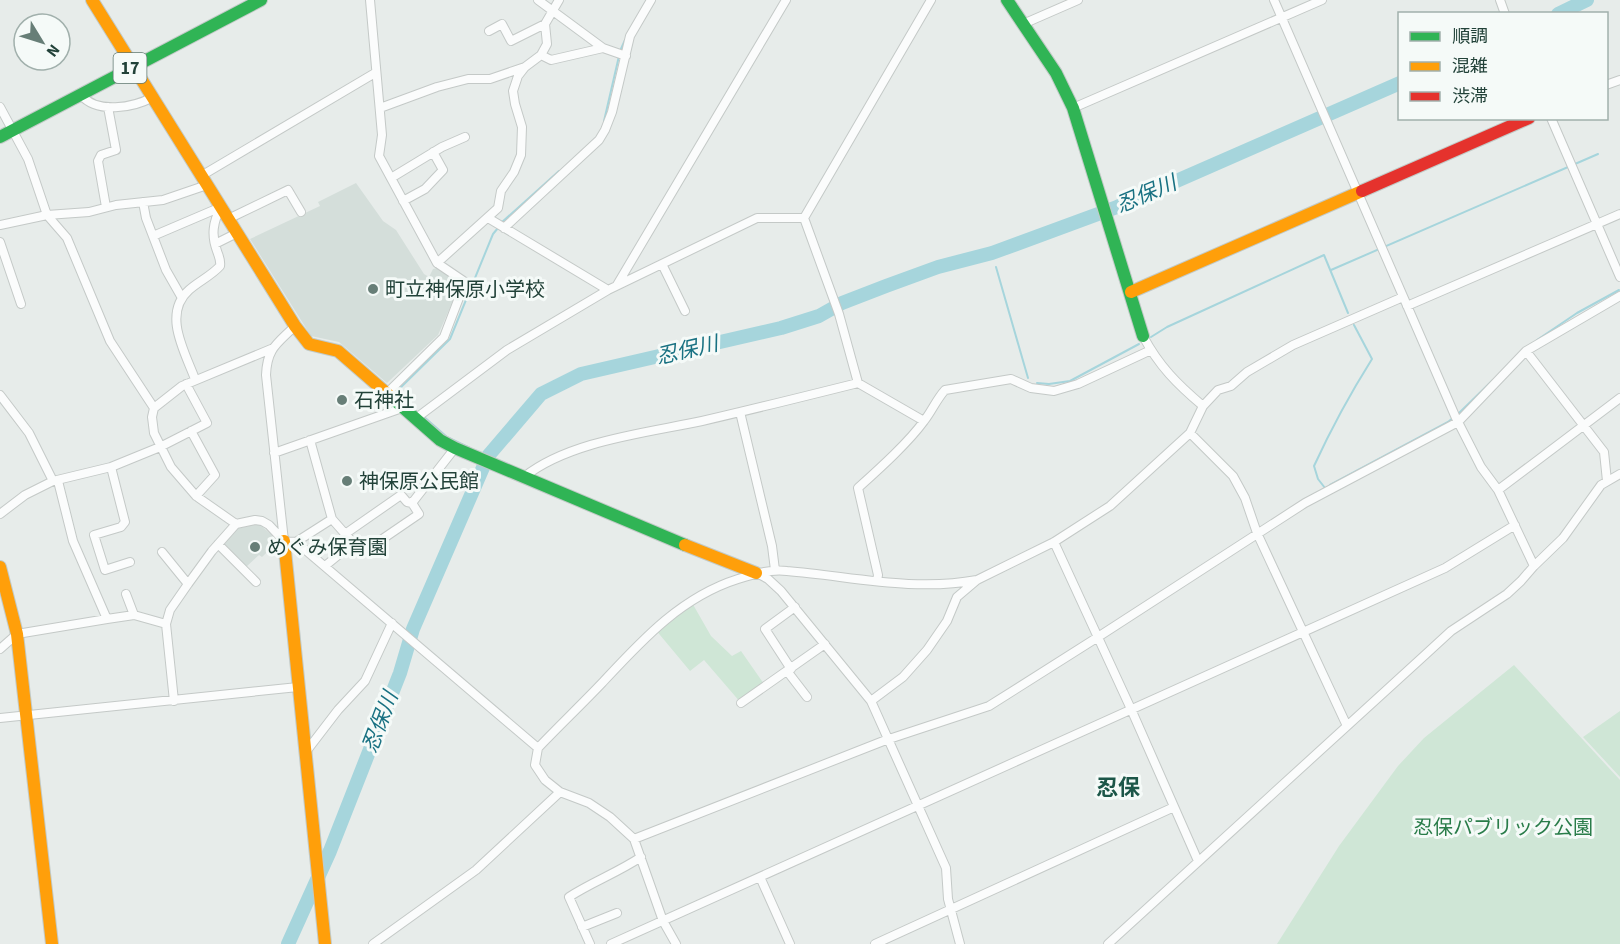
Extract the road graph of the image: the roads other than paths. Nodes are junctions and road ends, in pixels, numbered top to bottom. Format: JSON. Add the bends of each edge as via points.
{"nodes":[{"id":1,"x":92,"y":0,"type":"edge"},
{"id":2,"x":261,"y":0,"type":"edge"},
{"id":3,"x":370,"y":0,"type":"edge"},
{"id":4,"x":538,"y":0,"type":"edge"},
{"id":5,"x":559,"y":0,"type":"edge"},
{"id":6,"x":651,"y":0,"type":"edge"},
{"id":7,"x":786,"y":0,"type":"edge"},
{"id":8,"x":931,"y":0,"type":"edge"},
{"id":9,"x":1007,"y":0,"type":"edge"},
{"id":10,"x":1078,"y":0,"type":"edge"},
{"id":11,"x":1274,"y":0,"type":"edge"},
{"id":12,"x":1322,"y":0,"type":"edge"},
{"id":13,"x":552,"y":11,"type":"junction"},
{"id":14,"x":1282,"y":18,"type":"junction"},
{"id":15,"x":545,"y":24,"type":"junction"},
{"id":16,"x":1023,"y":24,"type":"junction"},
{"id":17,"x":489,"y":31,"type":"dead end"},
{"id":18,"x":603,"y":48,"type":"junction"},
{"id":19,"x":541,"y":55,"type":"junction"},
{"id":20,"x":626,"y":56,"type":"junction"},
{"id":21,"x":134,"y":66,"type":"junction"},
{"id":22,"x":525,"y":67,"type":"junction"},
{"id":23,"x":375,"y":73,"type":"junction"},
{"id":24,"x":81,"y":95,"type":"junction"},
{"id":25,"x":153,"y":97,"type":"junction"},
{"id":26,"x":108,"y":106,"type":"junction"},
{"id":27,"x":0,"y":107,"type":"edge"},
{"id":28,"x":380,"y":108,"type":"junction"},
{"id":29,"x":1073,"y":108,"type":"junction"},
{"id":30,"x":1524,"y":120,"type":"edge"},
{"id":31,"x":1552,"y":120,"type":"edge"},
{"id":32,"x":14,"y":130,"type":"junction"},
{"id":33,"x":0,"y":137,"type":"edge"},
{"id":34,"x":465,"y":137,"type":"dead end"},
{"id":35,"x":433,"y":152,"type":"junction"},
{"id":36,"x":390,"y":178,"type":"junction"},
{"id":37,"x":204,"y":181,"type":"junction"},
{"id":38,"x":1358,"y":193,"type":"junction"},
{"id":39,"x":403,"y":201,"type":"junction"},
{"id":40,"x":143,"y":202,"type":"junction"},
{"id":41,"x":106,"y":207,"type":"junction"},
{"id":42,"x":220,"y":207,"type":"junction"},
{"id":43,"x":301,"y":212,"type":"dead end"},
{"id":44,"x":1620,"y":214,"type":"edge"},
{"id":45,"x":47,"y":216,"type":"junction"},
{"id":46,"x":488,"y":218,"type":"junction"},
{"id":47,"x":804,"y":218,"type":"junction"},
{"id":48,"x":228,"y":219,"type":"junction"},
{"id":49,"x":1598,"y":224,"type":"junction"},
{"id":50,"x":0,"y":225,"type":"edge"},
{"id":51,"x":504,"y":228,"type":"junction"},
{"id":52,"x":237,"y":233,"type":"junction"},
{"id":53,"x":153,"y":236,"type":"junction"},
{"id":54,"x":0,"y":242,"type":"edge"},
{"id":55,"x":215,"y":244,"type":"junction"},
{"id":56,"x":437,"y":263,"type":"junction"},
{"id":57,"x":662,"y":264,"type":"junction"},
{"id":58,"x":1620,"y":277,"type":"edge"},
{"id":59,"x":617,"y":286,"type":"junction"},
{"id":60,"x":608,"y":290,"type":"junction"},
{"id":61,"x":1131,"y":292,"type":"junction"},
{"id":62,"x":1620,"y":296,"type":"edge"},
{"id":63,"x":1403,"y":297,"type":"junction"},
{"id":64,"x":182,"y":298,"type":"junction"},
{"id":65,"x":21,"y":304,"type":"dead end"},
{"id":66,"x":1407,"y":306,"type":"junction"},
{"id":67,"x":685,"y":311,"type":"dead end"},
{"id":68,"x":295,"y":326,"type":"junction"},
{"id":69,"x":1143,"y":336,"type":"joint"},
{"id":70,"x":271,"y":349,"type":"junction"},
{"id":71,"x":1151,"y":350,"type":"junction"},
{"id":72,"x":1526,"y":351,"type":"junction"},
{"id":73,"x":195,"y":379,"type":"junction"},
{"id":74,"x":858,"y":383,"type":"junction"},
{"id":75,"x":186,"y":384,"type":"junction"},
{"id":76,"x":386,"y":394,"type":"junction"},
{"id":77,"x":0,"y":395,"type":"edge"},
{"id":78,"x":1620,"y":398,"type":"edge"},
{"id":79,"x":1203,"y":406,"type":"junction"},
{"id":80,"x":154,"y":408,"type":"junction"},
{"id":81,"x":402,"y":408,"type":"junction"},
{"id":82,"x":740,"y":412,"type":"junction"},
{"id":83,"x":415,"y":419,"type":"junction"},
{"id":84,"x":924,"y":421,"type":"junction"},
{"id":85,"x":1458,"y":422,"type":"junction"},
{"id":86,"x":1582,"y":425,"type":"junction"},
{"id":87,"x":191,"y":431,"type":"junction"},
{"id":88,"x":1190,"y":433,"type":"junction"},
{"id":89,"x":310,"y":440,"type":"junction"},
{"id":90,"x":160,"y":447,"type":"junction"},
{"id":91,"x":455,"y":447,"type":"junction"},
{"id":92,"x":274,"y":453,"type":"junction"},
{"id":93,"x":111,"y":467,"type":"junction"},
{"id":94,"x":1620,"y":474,"type":"edge"},
{"id":95,"x":524,"y":477,"type":"junction"},
{"id":96,"x":55,"y":481,"type":"junction"},
{"id":97,"x":1607,"y":481,"type":"junction"},
{"id":98,"x":1498,"y":490,"type":"junction"},
{"id":99,"x":196,"y":496,"type":"junction"},
{"id":100,"x":411,"y":503,"type":"junction"},
{"id":101,"x":0,"y":514,"type":"edge"},
{"id":102,"x":332,"y":519,"type":"junction"},
{"id":103,"x":236,"y":524,"type":"junction"},
{"id":104,"x":1515,"y":525,"type":"junction"},
{"id":105,"x":1257,"y":533,"type":"junction"},
{"id":106,"x":345,"y":534,"type":"junction"},
{"id":107,"x":290,"y":542,"type":"junction"},
{"id":108,"x":1054,"y":542,"type":"junction"},
{"id":109,"x":353,"y":543,"type":"junction"},
{"id":110,"x":218,"y":544,"type":"junction"},
{"id":111,"x":162,"y":552,"type":"dead end"},
{"id":112,"x":130,"y":561,"type":"dead end"},
{"id":113,"x":325,"y":566,"type":"junction"},
{"id":114,"x":1534,"y":566,"type":"junction"},
{"id":115,"x":0,"y":567,"type":"edge"},
{"id":116,"x":774,"y":570,"type":"junction"},
{"id":117,"x":756,"y":573,"type":"junction"},
{"id":118,"x":977,"y":580,"type":"junction"},
{"id":119,"x":877,"y":581,"type":"junction"},
{"id":120,"x":256,"y":582,"type":"dead end"},
{"id":121,"x":188,"y":584,"type":"junction"},
{"id":122,"x":126,"y":594,"type":"dead end"},
{"id":123,"x":795,"y":607,"type":"junction"},
{"id":124,"x":134,"y":615,"type":"junction"},
{"id":125,"x":107,"y":619,"type":"junction"},
{"id":126,"x":392,"y":623,"type":"junction"},
{"id":127,"x":166,"y":624,"type":"junction"},
{"id":128,"x":1303,"y":631,"type":"junction"},
{"id":129,"x":17,"y":634,"type":"junction"},
{"id":130,"x":1098,"y":638,"type":"junction"},
{"id":131,"x":825,"y":644,"type":"junction"},
{"id":132,"x":0,"y":649,"type":"edge"},
{"id":133,"x":789,"y":670,"type":"junction"},
{"id":134,"x":298,"y":687,"type":"junction"},
{"id":135,"x":807,"y":697,"type":"dead end"},
{"id":136,"x":174,"y":701,"type":"junction"},
{"id":137,"x":871,"y":701,"type":"junction"},
{"id":138,"x":741,"y":704,"type":"dead end"},
{"id":139,"x":1131,"y":709,"type":"junction"},
{"id":140,"x":26,"y":716,"type":"junction"},
{"id":141,"x":0,"y":718,"type":"edge"},
{"id":142,"x":1347,"y":726,"type":"junction"},
{"id":143,"x":890,"y":740,"type":"junction"},
{"id":144,"x":538,"y":748,"type":"junction"},
{"id":145,"x":306,"y":753,"type":"junction"},
{"id":146,"x":560,"y":792,"type":"junction"},
{"id":147,"x":919,"y":805,"type":"junction"},
{"id":148,"x":1174,"y":807,"type":"junction"},
{"id":149,"x":634,"y":839,"type":"junction"},
{"id":150,"x":640,"y":857,"type":"junction"},
{"id":151,"x":1198,"y":861,"type":"junction"},
{"id":152,"x":760,"y":877,"type":"junction"},
{"id":153,"x":951,"y":909,"type":"junction"},
{"id":154,"x":617,"y":913,"type":"dead end"},
{"id":155,"x":663,"y":921,"type":"junction"},
{"id":156,"x":582,"y":927,"type":"junction"},
{"id":157,"x":52,"y":944,"type":"edge"},
{"id":158,"x":325,"y":944,"type":"edge"},
{"id":159,"x":374,"y":944,"type":"edge"},
{"id":160,"x":590,"y":944,"type":"edge"},
{"id":161,"x":611,"y":944,"type":"edge"},
{"id":162,"x":676,"y":944,"type":"edge"},
{"id":163,"x":790,"y":944,"type":"edge"},
{"id":164,"x":875,"y":944,"type":"edge"},
{"id":165,"x":960,"y":944,"type":"edge"},
{"id":166,"x":1108,"y":944,"type":"edge"}],
"edges":[{"from":1,"to":21,"type":"main road"},
{"from":2,"to":21,"type":"main road","number":"17"},
{"from":3,"to":23,"type":"street"},
{"from":4,"to":13,"type":"street"},
{"from":5,"to":13,"type":"street"},
{"from":6,"to":20,"type":"street","via":[[630,36]]},
{"from":7,"to":59,"type":"street"},
{"from":8,"to":47,"type":"street"},
{"from":9,"to":16,"type":"main road"},
{"from":10,"to":16,"type":"street"},
{"from":11,"to":14,"type":"street"},
{"from":12,"to":14,"type":"street"},
{"from":13,"to":15,"type":"street"},
{"from":13,"to":18,"type":"street"},
{"from":14,"to":29,"type":"street"},
{"from":14,"to":38,"type":"street"},
{"from":15,"to":17,"type":"street","via":[[511,41],[502,24]]},
{"from":15,"to":19,"type":"street","via":[[547,44]]},
{"from":16,"to":29,"type":"main road","via":[[1056,73]]},
{"from":18,"to":19,"type":"street","via":[[551,60]]},
{"from":18,"to":20,"type":"street"},
{"from":19,"to":22,"type":"street"},
{"from":20,"to":51,"type":"street","via":[[612,112],[599,140]]},
{"from":21,"to":24,"type":"main road","number":"17"},
{"from":21,"to":25,"type":"main road"},
{"from":22,"to":28,"type":"street","via":[[490,79],[468,79],[437,87]]},
{"from":22,"to":46,"type":"street","via":[[513,91],[522,127],[521,154],[501,191],[498,208]]},
{"from":23,"to":28,"type":"street"},
{"from":23,"to":37,"type":"street"},
{"from":24,"to":26,"type":"street","via":[[95,105]]},
{"from":24,"to":32,"type":"main road","number":"17"},
{"from":25,"to":26,"type":"street","via":[[133,105]]},
{"from":25,"to":37,"type":"main road"},
{"from":26,"to":41,"type":"street","via":[[116,150],[101,155],[98,161]]},
{"from":27,"to":32,"type":"street"},
{"from":28,"to":36,"type":"street","via":[[379,156]]},
{"from":29,"to":61,"type":"main road"},
{"from":30,"to":38,"type":"main road"},
{"from":31,"to":49,"type":"street"},
{"from":32,"to":33,"type":"main road","number":"17"},
{"from":32,"to":45,"type":"street","via":[[36,178]]},
{"from":34,"to":35,"type":"street"},
{"from":35,"to":36,"type":"street"},
{"from":35,"to":39,"type":"street","via":[[443,170],[425,189]]},
{"from":36,"to":39,"type":"street"},
{"from":37,"to":40,"type":"street","via":[[163,200]]},
{"from":37,"to":42,"type":"main road"},
{"from":38,"to":61,"type":"main road"},
{"from":38,"to":63,"type":"street"},
{"from":39,"to":56,"type":"street"},
{"from":40,"to":41,"type":"street"},
{"from":40,"to":53,"type":"street"},
{"from":41,"to":45,"type":"street"},
{"from":42,"to":48,"type":"main road"},
{"from":42,"to":53,"type":"street"},
{"from":42,"to":55,"type":"street","via":[[213,229]]},
{"from":43,"to":48,"type":"street","via":[[288,190]]},
{"from":44,"to":49,"type":"street"},
{"from":45,"to":50,"type":"street"},
{"from":45,"to":80,"type":"street","via":[[67,238],[110,340]]},
{"from":46,"to":51,"type":"street"},
{"from":46,"to":56,"type":"street"},
{"from":47,"to":57,"type":"street","via":[[757,218]]},
{"from":47,"to":74,"type":"street","via":[[835,301]]},
{"from":48,"to":52,"type":"main road"},
{"from":49,"to":58,"type":"street"},
{"from":49,"to":66,"type":"street"},
{"from":51,"to":60,"type":"street"},
{"from":52,"to":55,"type":"street"},
{"from":52,"to":68,"type":"main road"},
{"from":53,"to":64,"type":"street"},
{"from":54,"to":65,"type":"street"},
{"from":55,"to":64,"type":"street","via":[[220,266]]},
{"from":56,"to":76,"type":"street","via":[[465,282],[444,337]]},
{"from":57,"to":59,"type":"street"},
{"from":57,"to":67,"type":"street"},
{"from":59,"to":60,"type":"street"},
{"from":60,"to":83,"type":"street","via":[[507,350]]},
{"from":61,"to":69,"type":"main road"},
{"from":62,"to":72,"type":"street"},
{"from":63,"to":66,"type":"street"},
{"from":63,"to":79,"type":"street","via":[[1293,345],[1231,386],[1218,390]]},
{"from":64,"to":73,"type":"street","via":[[176,329]]},
{"from":66,"to":85,"type":"street"},
{"from":68,"to":70,"type":"street"},
{"from":68,"to":76,"type":"main road","via":[[309,344],[338,351]]},
{"from":69,"to":71,"type":"street"},
{"from":70,"to":73,"type":"street"},
{"from":70,"to":92,"type":"street","via":[[266,375]]},
{"from":71,"to":79,"type":"street","via":[[1171,378]]},
{"from":71,"to":84,"type":"street","via":[[1054,391],[1031,388],[1011,379],[945,390]]},
{"from":72,"to":85,"type":"street"},
{"from":72,"to":86,"type":"street"},
{"from":73,"to":75,"type":"street"},
{"from":74,"to":82,"type":"street"},
{"from":74,"to":84,"type":"street"},
{"from":75,"to":80,"type":"street"},
{"from":75,"to":87,"type":"street","via":[[207,423]]},
{"from":76,"to":81,"type":"main road"},
{"from":77,"to":96,"type":"street","via":[[29,433]]},
{"from":78,"to":86,"type":"street"},
{"from":79,"to":88,"type":"street"},
{"from":80,"to":90,"type":"street","via":[[154,433]]},
{"from":81,"to":83,"type":"main road"},
{"from":81,"to":89,"type":"street"},
{"from":82,"to":95,"type":"street","via":[[580,448]]},
{"from":82,"to":116,"type":"street","via":[[772,546]]},
{"from":83,"to":91,"type":"main road"},
{"from":84,"to":119,"type":"street","via":[[858,488]]},
{"from":85,"to":98,"type":"street"},
{"from":85,"to":105,"type":"street","via":[[1305,503]]},
{"from":86,"to":97,"type":"street","via":[[1604,452]]},
{"from":86,"to":98,"type":"street"},
{"from":87,"to":90,"type":"street"},
{"from":87,"to":99,"type":"street","via":[[215,475]]},
{"from":88,"to":105,"type":"street","via":[[1233,476]]},
{"from":88,"to":108,"type":"street","via":[[1110,506]]},
{"from":89,"to":92,"type":"street"},
{"from":89,"to":102,"type":"street"},
{"from":90,"to":93,"type":"street"},
{"from":90,"to":99,"type":"street"},
{"from":91,"to":95,"type":"main road"},
{"from":91,"to":100,"type":"street"},
{"from":92,"to":107,"type":"street"},
{"from":93,"to":96,"type":"street"},
{"from":93,"to":112,"type":"street","via":[[124,522],[121,527],[94,535],[105,570]]},
{"from":94,"to":97,"type":"street"},
{"from":95,"to":117,"type":"main road"},
{"from":96,"to":101,"type":"street","via":[[25,495]]},
{"from":96,"to":125,"type":"street","via":[[73,541]]},
{"from":97,"to":114,"type":"street","via":[[1563,538]]},
{"from":98,"to":104,"type":"street"},
{"from":99,"to":103,"type":"street"},
{"from":100,"to":106,"type":"street","via":[[401,495]]},
{"from":100,"to":109,"type":"street","via":[[419,514],[362,553]]},
{"from":102,"to":106,"type":"street"},
{"from":102,"to":107,"type":"street"},
{"from":103,"to":107,"type":"street","via":[[262,520]]},
{"from":103,"to":110,"type":"street"},
{"from":104,"to":114,"type":"street"},
{"from":104,"to":128,"type":"street","via":[[1445,568]]},
{"from":105,"to":128,"type":"street"},
{"from":105,"to":130,"type":"street"},
{"from":106,"to":109,"type":"street"},
{"from":107,"to":113,"type":"street"},
{"from":107,"to":134,"type":"main road"},
{"from":108,"to":118,"type":"street"},
{"from":108,"to":130,"type":"street"},
{"from":109,"to":113,"type":"street"},
{"from":110,"to":120,"type":"street"},
{"from":110,"to":121,"type":"street"},
{"from":111,"to":121,"type":"street"},
{"from":113,"to":126,"type":"street"},
{"from":114,"to":142,"type":"street","via":[[1507,594],[1450,632]]},
{"from":115,"to":129,"type":"main road"},
{"from":116,"to":117,"type":"street"},
{"from":116,"to":119,"type":"street"},
{"from":117,"to":123,"type":"street","via":[[777,586]]},
{"from":117,"to":144,"type":"street","via":[[703,593],[665,620]]},
{"from":118,"to":119,"type":"street","via":[[932,585]]},
{"from":118,"to":137,"type":"street","via":[[957,597],[947,621],[927,650],[903,677]]},
{"from":121,"to":127,"type":"street","via":[[170,610]]},
{"from":122,"to":124,"type":"street"},
{"from":123,"to":131,"type":"street"},
{"from":123,"to":133,"type":"street","via":[[765,629]]},
{"from":124,"to":125,"type":"street"},
{"from":124,"to":127,"type":"street"},
{"from":125,"to":129,"type":"street"},
{"from":126,"to":144,"type":"street"},
{"from":126,"to":145,"type":"street","via":[[365,681]]},
{"from":127,"to":136,"type":"street"},
{"from":128,"to":139,"type":"street"},
{"from":128,"to":142,"type":"street"},
{"from":129,"to":132,"type":"street"},
{"from":129,"to":140,"type":"main road"},
{"from":130,"to":139,"type":"street"},
{"from":130,"to":143,"type":"street","via":[[989,706]]},
{"from":131,"to":133,"type":"street"},
{"from":131,"to":137,"type":"street"},
{"from":133,"to":135,"type":"street"},
{"from":133,"to":138,"type":"street"},
{"from":134,"to":136,"type":"street"},
{"from":134,"to":145,"type":"main road"},
{"from":136,"to":140,"type":"street"},
{"from":137,"to":143,"type":"street"},
{"from":139,"to":147,"type":"street"},
{"from":139,"to":148,"type":"street"},
{"from":140,"to":141,"type":"street"},
{"from":140,"to":157,"type":"main road"},
{"from":142,"to":151,"type":"street"},
{"from":143,"to":147,"type":"street"},
{"from":143,"to":149,"type":"street"},
{"from":144,"to":146,"type":"street","via":[[535,765]]},
{"from":145,"to":158,"type":"main road"},
{"from":146,"to":149,"type":"street","via":[[589,803]]},
{"from":146,"to":159,"type":"street","via":[[476,870]]},
{"from":147,"to":152,"type":"street"},
{"from":147,"to":153,"type":"street","via":[[946,868]]},
{"from":148,"to":151,"type":"street"},
{"from":148,"to":153,"type":"street"},
{"from":149,"to":150,"type":"street"},
{"from":150,"to":155,"type":"street"},
{"from":150,"to":156,"type":"street","via":[[569,897]]},
{"from":151,"to":166,"type":"street"},
{"from":152,"to":155,"type":"street"},
{"from":152,"to":163,"type":"street"},
{"from":153,"to":164,"type":"street"},
{"from":153,"to":165,"type":"street"},
{"from":154,"to":156,"type":"street"},
{"from":155,"to":161,"type":"street"},
{"from":155,"to":162,"type":"street"},
{"from":156,"to":160,"type":"street"}]}
